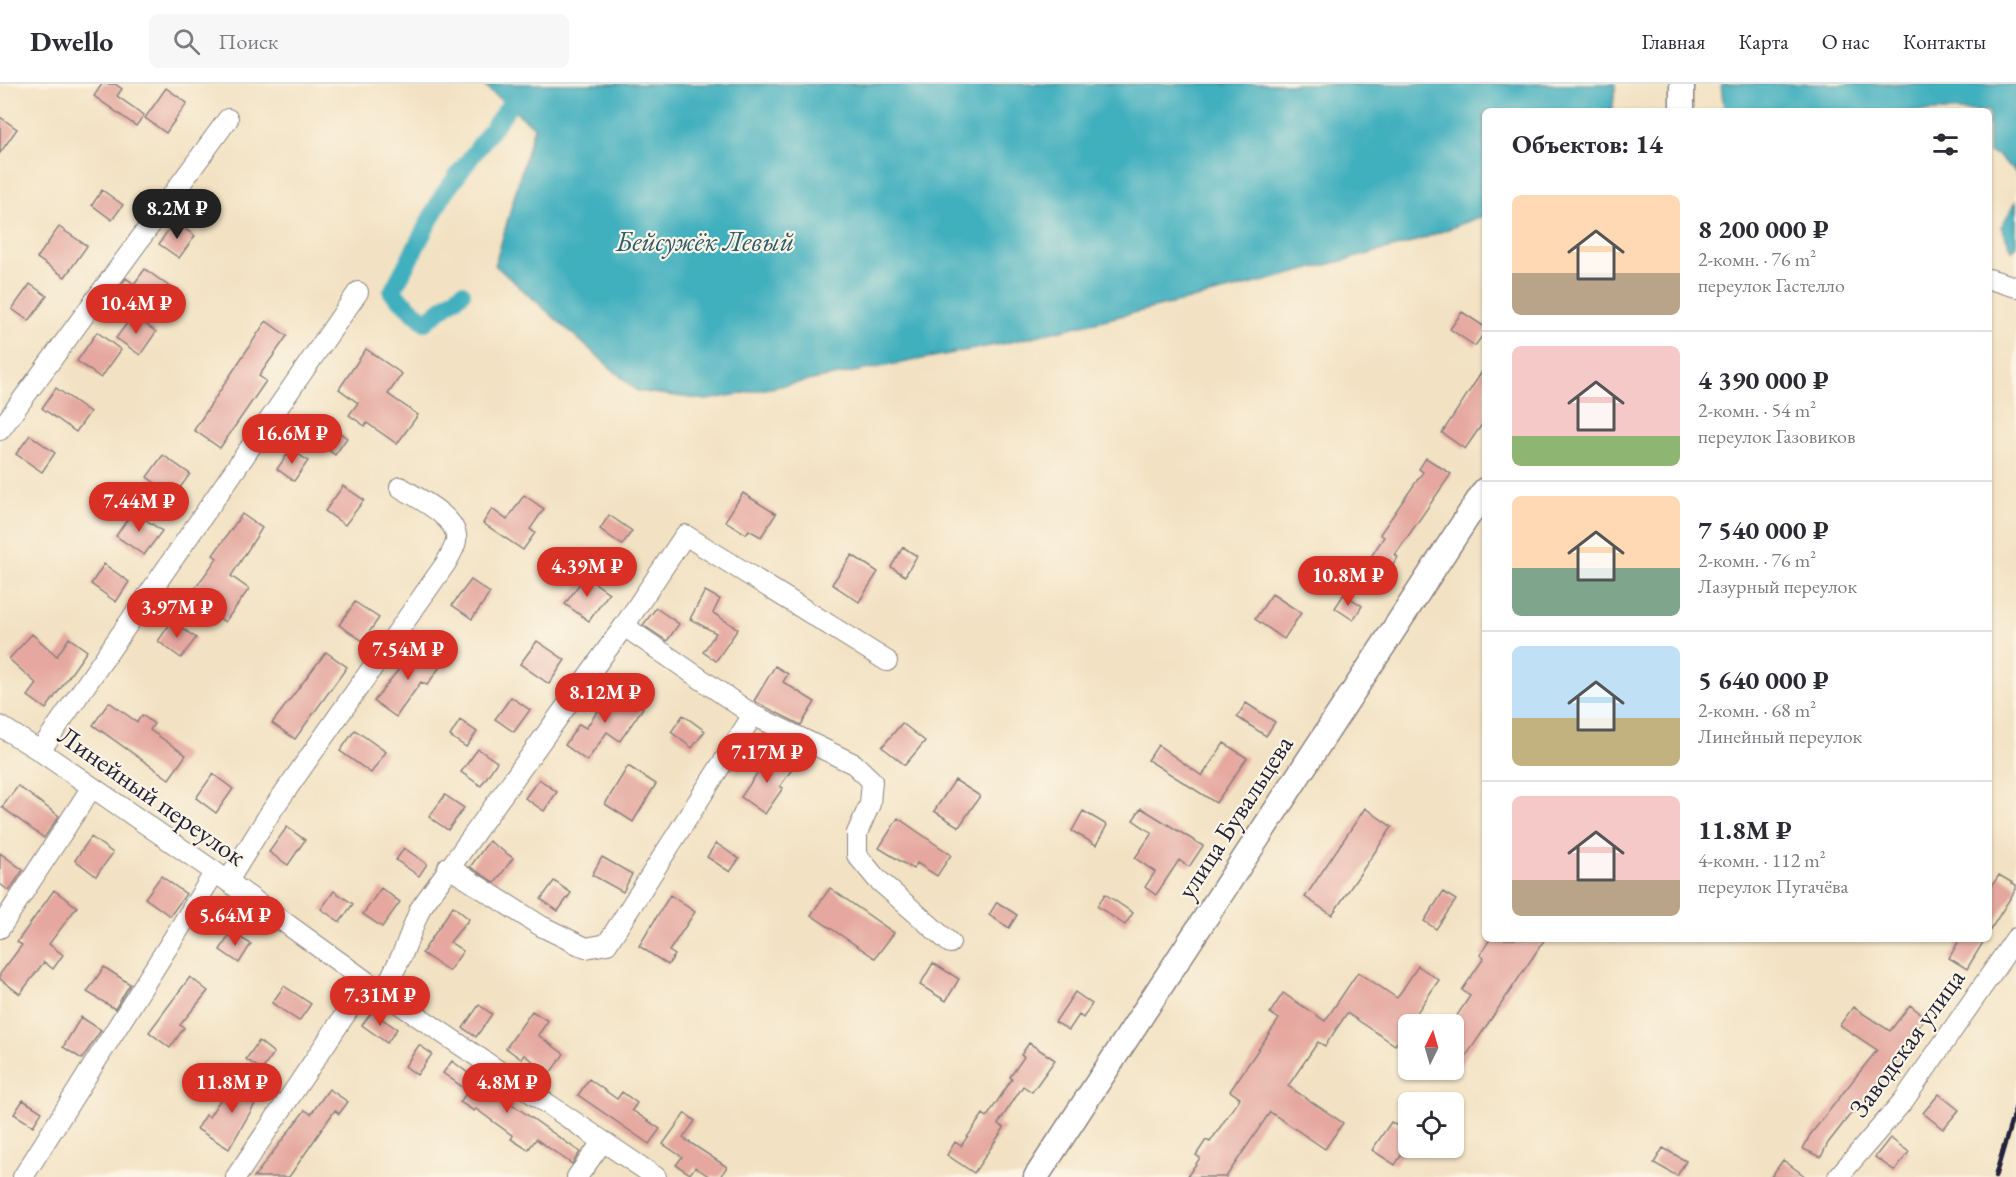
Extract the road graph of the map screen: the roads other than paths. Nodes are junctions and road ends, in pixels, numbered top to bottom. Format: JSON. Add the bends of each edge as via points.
{"nodes":[{"id":1,"x":1682,"y":84,"type":"edge"},
{"id":2,"x":1682,"y":108,"type":"edge"},
{"id":3,"x":228,"y":119,"type":"dead end"},
{"id":4,"x":1992,"y":280,"type":"edge"},
{"id":5,"x":2016,"y":287,"type":"edge"},
{"id":6,"x":358,"y":292,"type":"dead end"},
{"id":7,"x":0,"y":430,"type":"edge"},
{"id":8,"x":400,"y":487,"type":"dead end"},
{"id":9,"x":1482,"y":495,"type":"edge"},
{"id":10,"x":624,"y":626,"type":"junction"},
{"id":11,"x":886,"y":661,"type":"dead end"},
{"id":12,"x":753,"y":715,"type":"junction"},
{"id":13,"x":0,"y":726,"type":"edge"},
{"id":14,"x":40,"y":751,"type":"junction"},
{"id":15,"x":92,"y":787,"type":"junction"},
{"id":16,"x":448,"y":867,"type":"junction"},
{"id":17,"x":221,"y":876,"type":"junction"},
{"id":18,"x":0,"y":928,"type":"edge"},
{"id":19,"x":2016,"y":938,"type":"edge"},
{"id":20,"x":950,"y":944,"type":"dead end"},
{"id":21,"x":375,"y":987,"type":"junction"},
{"id":22,"x":603,"y":1141,"type":"junction"},
{"id":23,"x":23,"y":1177,"type":"edge"},
{"id":24,"x":236,"y":1177,"type":"edge"},
{"id":25,"x":577,"y":1177,"type":"edge"},
{"id":26,"x":656,"y":1177,"type":"edge"},
{"id":27,"x":1036,"y":1177,"type":"edge"},
{"id":28,"x":1839,"y":1177,"type":"edge"}],
"edges":[{"from":1,"to":2,"type":"street"},
{"from":3,"to":7,"type":"street"},
{"from":4,"to":5,"type":"street"},
{"from":6,"to":14,"type":"street"},
{"from":8,"to":17,"type":"street","via":[[434,508],[453,526],[456,540],[446,563],[270,813]]},
{"from":9,"to":27,"type":"street","name":"улица Бувальцева"},
{"from":10,"to":11,"type":"street","via":[[685,535]]},
{"from":10,"to":12,"type":"street"},
{"from":10,"to":16,"type":"street"},
{"from":12,"to":16,"type":"street","via":[[607,944],[586,948],[541,926]]},
{"from":12,"to":20,"type":"street","via":[[854,764],[872,781],[870,804],[857,833],[857,855],[876,878]]},
{"from":13,"to":14,"type":"street","name":"Линейный переулок"},
{"from":14,"to":15,"type":"street","name":"Линейный переулок"},
{"from":15,"to":17,"type":"street","name":"Линейный переулок"},
{"from":15,"to":18,"type":"street"},
{"from":16,"to":21,"type":"street","via":[[420,909],[402,956]]},
{"from":17,"to":21,"type":"street","name":"Линейный переулок"},
{"from":17,"to":23,"type":"street"},
{"from":19,"to":28,"type":"street","name":"Заводская улица","via":[[1904,1100]]},
{"from":21,"to":22,"type":"street","name":"Линейный переулок"},
{"from":21,"to":24,"type":"street"},
{"from":22,"to":25,"type":"street"},
{"from":22,"to":26,"type":"street","name":"Линейный переулок"}]}
